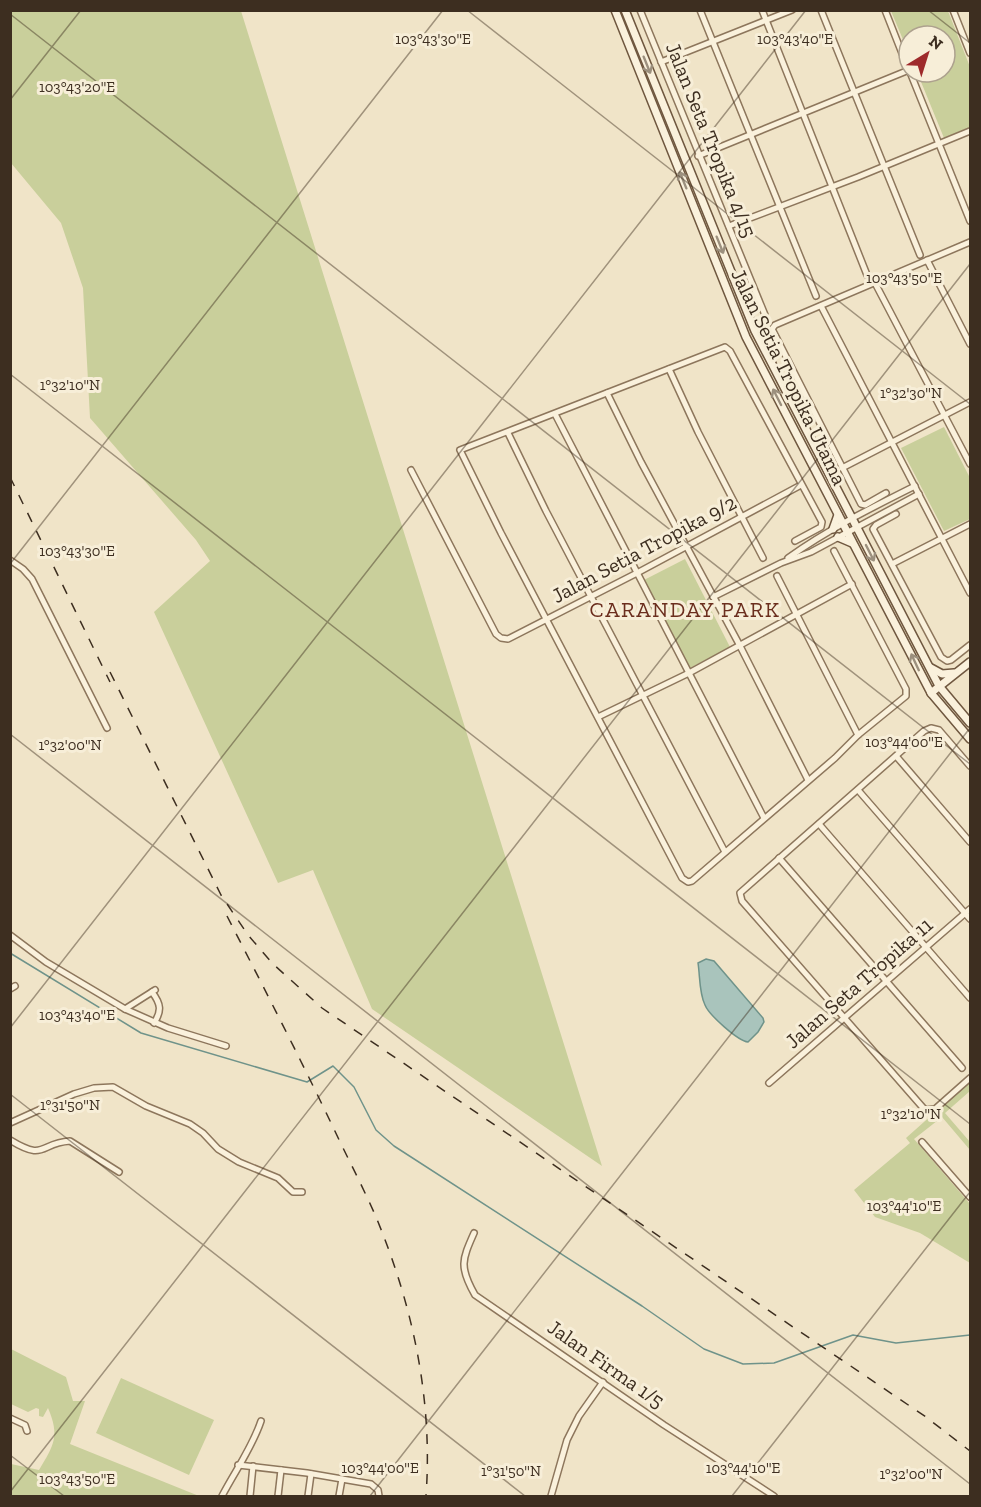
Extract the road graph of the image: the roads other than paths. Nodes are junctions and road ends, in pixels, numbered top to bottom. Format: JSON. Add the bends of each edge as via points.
{"nodes":[{"id":1,"x":615,"y":10,"type":"edge"},
{"id":2,"x":625,"y":10,"type":"edge"},
{"id":3,"x":640,"y":10,"type":"edge"},
{"id":4,"x":700,"y":10,"type":"edge"},
{"id":5,"x":762,"y":10,"type":"edge"},
{"id":6,"x":792,"y":10,"type":"edge"},
{"id":7,"x":821,"y":10,"type":"edge"},
{"id":8,"x":885,"y":10,"type":"edge"},
{"id":9,"x":953,"y":10,"type":"edge"},
{"id":10,"x":766,"y":21,"type":"junction"},
{"id":11,"x":967,"y":36,"type":"edge"},
{"id":12,"x":897,"y":40,"type":"edge"},
{"id":13,"x":713,"y":42,"type":"junction"},
{"id":14,"x":970,"y":53,"type":"edge"},
{"id":15,"x":661,"y":62,"type":"junction"},
{"id":16,"x":897,"y":76,"type":"edge"},
{"id":17,"x":915,"y":84,"type":"edge"},
{"id":18,"x":854,"y":93,"type":"junction"},
{"id":19,"x":803,"y":114,"type":"junction"},
{"id":20,"x":970,"y":131,"type":"edge"},
{"id":21,"x":751,"y":136,"type":"junction"},
{"id":22,"x":940,"y":144,"type":"junction"},
{"id":23,"x":698,"y":156,"type":"junction"},
{"id":24,"x":884,"y":167,"type":"junction"},
{"id":25,"x":832,"y":187,"type":"junction"},
{"id":26,"x":780,"y":208,"type":"junction"},
{"id":27,"x":970,"y":221,"type":"edge"},
{"id":28,"x":729,"y":226,"type":"junction"},
{"id":29,"x":970,"y":242,"type":"edge"},
{"id":30,"x":920,"y":255,"type":"dead end"},
{"id":31,"x":927,"y":260,"type":"junction"},
{"id":32,"x":867,"y":275,"type":"dead end"},
{"id":33,"x":875,"y":283,"type":"junction"},
{"id":34,"x":816,"y":296,"type":"dead end"},
{"id":35,"x":821,"y":306,"type":"junction"},
{"id":36,"x":765,"y":315,"type":"dead end"},
{"id":37,"x":970,"y":344,"type":"edge"},
{"id":38,"x":669,"y":369,"type":"junction"},
{"id":39,"x":607,"y":393,"type":"junction"},
{"id":40,"x":970,"y":402,"type":"edge"},
{"id":41,"x":555,"y":414,"type":"junction"},
{"id":42,"x":944,"y":416,"type":"junction"},
{"id":43,"x":508,"y":432,"type":"junction"},
{"id":44,"x":892,"y":443,"type":"junction"},
{"id":45,"x":970,"y":464,"type":"edge"},
{"id":46,"x":842,"y":468,"type":"junction"},
{"id":47,"x":411,"y":470,"type":"dead end"},
{"id":48,"x":801,"y":485,"type":"junction"},
{"id":49,"x":915,"y":486,"type":"junction"},
{"id":50,"x":886,"y":493,"type":"dead end"},
{"id":51,"x":919,"y":494,"type":"junction"},
{"id":52,"x":877,"y":505,"type":"junction"},
{"id":53,"x":881,"y":513,"type":"junction"},
{"id":54,"x":897,"y":514,"type":"dead end"},
{"id":55,"x":742,"y":515,"type":"junction"},
{"id":56,"x":838,"y":515,"type":"junction"},
{"id":57,"x":852,"y":519,"type":"junction"},
{"id":58,"x":842,"y":524,"type":"junction"},
{"id":59,"x":970,"y":524,"type":"edge"},
{"id":60,"x":856,"y":526,"type":"junction"},
{"id":61,"x":833,"y":529,"type":"junction"},
{"id":62,"x":846,"y":532,"type":"junction"},
{"id":63,"x":824,"y":535,"type":"junction"},
{"id":64,"x":838,"y":537,"type":"junction"},
{"id":65,"x":942,"y":539,"type":"junction"},
{"id":66,"x":795,"y":541,"type":"dead end"},
{"id":67,"x":828,"y":542,"type":"junction"},
{"id":68,"x":854,"y":545,"type":"junction"},
{"id":69,"x":686,"y":547,"type":"junction"},
{"id":70,"x":834,"y":551,"type":"dead end"},
{"id":71,"x":763,"y":558,"type":"dead end"},
{"id":72,"x":10,"y":560,"type":"edge"},
{"id":73,"x":781,"y":563,"type":"junction"},
{"id":74,"x":892,"y":564,"type":"junction"},
{"id":75,"x":637,"y":573,"type":"junction"},
{"id":76,"x":777,"y":576,"type":"dead end"},
{"id":77,"x":852,"y":584,"type":"junction"},
{"id":78,"x":970,"y":593,"type":"edge"},
{"id":79,"x":591,"y":597,"type":"junction"},
{"id":80,"x":713,"y":597,"type":"junction"},
{"id":81,"x":796,"y":614,"type":"junction"},
{"id":82,"x":546,"y":620,"type":"junction"},
{"id":83,"x":739,"y":644,"type":"junction"},
{"id":84,"x":970,"y":645,"type":"edge"},
{"id":85,"x":970,"y":662,"type":"edge"},
{"id":86,"x":928,"y":667,"type":"junction"},
{"id":87,"x":689,"y":673,"type":"junction"},
{"id":88,"x":954,"y":673,"type":"junction"},
{"id":89,"x":939,"y":686,"type":"junction"},
{"id":90,"x":931,"y":693,"type":"junction"},
{"id":91,"x":642,"y":696,"type":"junction"},
{"id":92,"x":598,"y":717,"type":"junction"},
{"id":93,"x":970,"y":723,"type":"edge"},
{"id":94,"x":107,"y":728,"type":"dead end"},
{"id":95,"x":858,"y":735,"type":"junction"},
{"id":96,"x":970,"y":739,"type":"edge"},
{"id":97,"x":896,"y":756,"type":"junction"},
{"id":98,"x":970,"y":766,"type":"edge"},
{"id":99,"x":808,"y":780,"type":"junction"},
{"id":100,"x":858,"y":790,"type":"junction"},
{"id":101,"x":764,"y":818,"type":"junction"},
{"id":102,"x":819,"y":824,"type":"junction"},
{"id":103,"x":970,"y":842,"type":"edge"},
{"id":104,"x":725,"y":852,"type":"junction"},
{"id":105,"x":779,"y":858,"type":"junction"},
{"id":106,"x":968,"y":911,"type":"edge"},
{"id":107,"x":970,"y":919,"type":"edge"},
{"id":108,"x":10,"y":935,"type":"edge"},
{"id":109,"x":926,"y":946,"type":"junction"},
{"id":110,"x":886,"y":981,"type":"junction"},
{"id":111,"x":970,"y":998,"type":"edge"},
{"id":112,"x":125,"y":1009,"type":"junction"},
{"id":113,"x":843,"y":1018,"type":"junction"},
{"id":114,"x":154,"y":1023,"type":"junction"},
{"id":115,"x":226,"y":1046,"type":"dead end"},
{"id":116,"x":962,"y":1068,"type":"dead end"},
{"id":117,"x":970,"y":1078,"type":"edge"},
{"id":118,"x":769,"y":1083,"type":"dead end"},
{"id":119,"x":10,"y":1123,"type":"edge"},
{"id":120,"x":10,"y":1140,"type":"edge"},
{"id":121,"x":922,"y":1142,"type":"dead end"},
{"id":122,"x":119,"y":1172,"type":"dead end"},
{"id":123,"x":302,"y":1192,"type":"dead end"},
{"id":124,"x":970,"y":1197,"type":"edge"},
{"id":125,"x":474,"y":1233,"type":"dead end"},
{"id":126,"x":603,"y":1382,"type":"junction"},
{"id":127,"x":10,"y":1418,"type":"edge"},
{"id":128,"x":261,"y":1421,"type":"dead end"},
{"id":129,"x":27,"y":1431,"type":"dead end"},
{"id":130,"x":238,"y":1465,"type":"junction"},
{"id":131,"x":253,"y":1466,"type":"junction"},
{"id":132,"x":281,"y":1470,"type":"junction"},
{"id":133,"x":311,"y":1474,"type":"junction"},
{"id":134,"x":342,"y":1479,"type":"junction"},
{"id":135,"x":222,"y":1497,"type":"edge"},
{"id":136,"x":250,"y":1497,"type":"edge"},
{"id":137,"x":278,"y":1497,"type":"edge"},
{"id":138,"x":308,"y":1497,"type":"edge"},
{"id":139,"x":339,"y":1497,"type":"edge"},
{"id":140,"x":379,"y":1497,"type":"edge"},
{"id":141,"x":551,"y":1497,"type":"edge"},
{"id":142,"x":774,"y":1497,"type":"edge"}],
"edges":[{"from":56,"to":1,"type":"main road","name":"Jalan Setia Tropika Utama","one_way":true,"via":[[746,337]]},
{"from":2,"to":57,"type":"main road","name":"Jalan Setia Tropika Utama","one_way":true,"via":[[755,331]]},
{"from":3,"to":15,"type":"street","name":"Jalan Seta Tropika 4/15"},
{"from":4,"to":13,"type":"street"},
{"from":5,"to":10,"type":"street"},
{"from":6,"to":10,"type":"street"},
{"from":7,"to":18,"type":"street"},
{"from":8,"to":12,"type":"street"},
{"from":9,"to":11,"type":"street"},
{"from":10,"to":13,"type":"street"},
{"from":10,"to":19,"type":"street"},
{"from":11,"to":14,"type":"street"},
{"from":13,"to":15,"type":"street"},
{"from":13,"to":21,"type":"street"},
{"from":15,"to":23,"type":"street","name":"Jalan Seta Tropika 4/15"},
{"from":16,"to":18,"type":"street"},
{"from":17,"to":22,"type":"street"},
{"from":18,"to":19,"type":"street"},
{"from":18,"to":24,"type":"street"},
{"from":19,"to":21,"type":"street"},
{"from":19,"to":25,"type":"street"},
{"from":20,"to":22,"type":"street"},
{"from":21,"to":23,"type":"street"},
{"from":21,"to":26,"type":"street"},
{"from":22,"to":24,"type":"street"},
{"from":22,"to":27,"type":"street"},
{"from":23,"to":28,"type":"street","name":"Jalan Seta Tropika 4/15"},
{"from":24,"to":25,"type":"street"},
{"from":24,"to":30,"type":"street"},
{"from":25,"to":26,"type":"street"},
{"from":25,"to":32,"type":"street"},
{"from":26,"to":28,"type":"street"},
{"from":26,"to":34,"type":"street"},
{"from":28,"to":36,"type":"street","name":"Jalan Seta Tropika 4/15"},
{"from":29,"to":31,"type":"street"},
{"from":31,"to":33,"type":"street"},
{"from":31,"to":37,"type":"street"},
{"from":33,"to":35,"type":"street"},
{"from":33,"to":42,"type":"street"},
{"from":35,"to":44,"type":"street"},
{"from":35,"to":46,"type":"street","via":[[775,325],[772,331]]},
{"from":38,"to":39,"type":"street"},
{"from":38,"to":48,"type":"street","via":[[725,347],[730,351]]},
{"from":38,"to":55,"type":"street"},
{"from":39,"to":41,"type":"street"},
{"from":39,"to":69,"type":"street"},
{"from":40,"to":42,"type":"street"},
{"from":41,"to":43,"type":"street"},
{"from":41,"to":75,"type":"street"},
{"from":42,"to":44,"type":"street"},
{"from":42,"to":45,"type":"street"},
{"from":43,"to":79,"type":"street"},
{"from":43,"to":82,"type":"street","via":[[460,450]]},
{"from":44,"to":46,"type":"street"},
{"from":44,"to":49,"type":"street"},
{"from":46,"to":50,"type":"street","via":[[862,505]]},
{"from":47,"to":82,"type":"street","name":"Jalan Setia Tropika 9/2","via":[[496,634],[508,639]]},
{"from":48,"to":55,"type":"street","name":"Jalan Setia Tropika 9/2"},
{"from":48,"to":66,"type":"street","via":[[823,524]]},
{"from":49,"to":51,"type":"street"},
{"from":49,"to":52,"type":"street"},
{"from":51,"to":53,"type":"street"},
{"from":51,"to":65,"type":"street"},
{"from":52,"to":53,"type":"street"},
{"from":52,"to":57,"type":"street"},
{"from":53,"to":60,"type":"street"},
{"from":54,"to":74,"type":"street","via":[[873,527]]},
{"from":55,"to":69,"type":"street","name":"Jalan Setia Tropika 9/2"},
{"from":55,"to":71,"type":"street"},
{"from":56,"to":58,"type":"main road","name":"Jalan Setia Tropika Utama"},
{"from":56,"to":61,"type":"main road"},
{"from":57,"to":58,"type":"street"},
{"from":57,"to":60,"type":"main road","name":"Jalan Setia Tropika Utama"},
{"from":58,"to":61,"type":"street"},
{"from":58,"to":62,"type":"main road","name":"Jalan Setia Tropika Utama"},
{"from":59,"to":65,"type":"street"},
{"from":60,"to":62,"type":"street"},
{"from":60,"to":86,"type":"main road","name":"Jalan Setia Tropika Utama","one_way":true},
{"from":61,"to":63,"type":"street"},
{"from":62,"to":64,"type":"street"},
{"from":62,"to":68,"type":"main road","name":"Jalan Setia Tropika Utama"},
{"from":63,"to":67,"type":"street"},
{"from":63,"to":73,"type":"street"},
{"from":64,"to":67,"type":"street"},
{"from":64,"to":68,"type":"main road"},
{"from":65,"to":74,"type":"street"},
{"from":65,"to":78,"type":"street"},
{"from":67,"to":73,"type":"street"},
{"from":90,"to":68,"type":"main road","name":"Jalan Setia Tropika Utama","one_way":true},
{"from":69,"to":75,"type":"street","name":"Jalan Setia Tropika 9/2"},
{"from":69,"to":80,"type":"street"},
{"from":70,"to":77,"type":"street"},
{"from":72,"to":94,"type":"street","via":[[32,579]]},
{"from":73,"to":80,"type":"street"},
{"from":74,"to":84,"type":"street","via":[[941,657],[951,660]]},
{"from":75,"to":79,"type":"street","name":"Jalan Setia Tropika 9/2"},
{"from":75,"to":87,"type":"street"},
{"from":76,"to":81,"type":"street"},
{"from":77,"to":81,"type":"street"},
{"from":77,"to":95,"type":"street","via":[[906,689],[906,696],[899,703]]},
{"from":79,"to":82,"type":"street","name":"Jalan Setia Tropika 9/2"},
{"from":79,"to":91,"type":"street"},
{"from":80,"to":83,"type":"street"},
{"from":81,"to":83,"type":"street"},
{"from":81,"to":95,"type":"street"},
{"from":82,"to":92,"type":"street"},
{"from":83,"to":87,"type":"street"},
{"from":83,"to":99,"type":"street"},
{"from":85,"to":88,"type":"main road"},
{"from":86,"to":88,"type":"main road"},
{"from":86,"to":89,"type":"main road","name":"Jalan Setia Tropika Utama"},
{"from":87,"to":91,"type":"street"},
{"from":87,"to":101,"type":"street"},
{"from":88,"to":89,"type":"main road"},
{"from":89,"to":90,"type":"main road"},
{"from":89,"to":93,"type":"main road","name":"Jalan Setia Tropika Utama"},
{"from":90,"to":96,"type":"main road","name":"Jalan Setia Tropika Utama"},
{"from":91,"to":92,"type":"street"},
{"from":91,"to":104,"type":"street"},
{"from":92,"to":104,"type":"street","via":[[682,878],[692,881]]},
{"from":95,"to":99,"type":"street"},
{"from":97,"to":98,"type":"street","via":[[932,728],[939,730]]},
{"from":97,"to":100,"type":"street"},
{"from":97,"to":103,"type":"street"},
{"from":99,"to":101,"type":"street"},
{"from":100,"to":102,"type":"street"},
{"from":100,"to":106,"type":"street"},
{"from":101,"to":104,"type":"street"},
{"from":102,"to":105,"type":"street"},
{"from":102,"to":109,"type":"street"},
{"from":105,"to":110,"type":"street"},
{"from":105,"to":113,"type":"street","via":[[742,890],[741,897]]},
{"from":106,"to":107,"type":"street"},
{"from":106,"to":109,"type":"street","name":"Jalan Seta Tropika 11"},
{"from":108,"to":112,"type":"street","via":[[45,962]]},
{"from":109,"to":110,"type":"street","name":"Jalan Seta Tropika 11"},
{"from":109,"to":111,"type":"street"},
{"from":110,"to":113,"type":"street","name":"Jalan Seta Tropika 11"},
{"from":110,"to":116,"type":"street"},
{"from":112,"to":114,"type":"street"},
{"from":112,"to":114,"type":"street","via":[[153,991],[160,1009]]},
{"from":113,"to":117,"type":"street","via":[[925,1110],[934,1109]]},
{"from":113,"to":118,"type":"street","name":"Jalan Seta Tropika 11"},
{"from":114,"to":115,"type":"street"},
{"from":119,"to":123,"type":"street","via":[[74,1094],[113,1087],[190,1124],[234,1159],[278,1178],[292,1192]]},
{"from":120,"to":122,"type":"street","via":[[31,1152],[70,1141]]},
{"from":121,"to":124,"type":"street"},
{"from":125,"to":126,"type":"street","name":"Jalan Firma 1/5","via":[[463,1258],[475,1294]]},
{"from":126,"to":141,"type":"street","via":[[567,1440]]},
{"from":126,"to":142,"type":"street","name":"Jalan Firma 1/5"},
{"from":127,"to":129,"type":"street","via":[[25,1425]]},
{"from":128,"to":130,"type":"street","via":[[254,1442]]},
{"from":130,"to":131,"type":"street"},
{"from":130,"to":135,"type":"street"},
{"from":131,"to":132,"type":"street"},
{"from":131,"to":136,"type":"street"},
{"from":132,"to":133,"type":"street"},
{"from":132,"to":137,"type":"street"},
{"from":133,"to":134,"type":"street"},
{"from":133,"to":138,"type":"street"},
{"from":134,"to":139,"type":"street"},
{"from":134,"to":140,"type":"street","via":[[374,1485]]}]}
